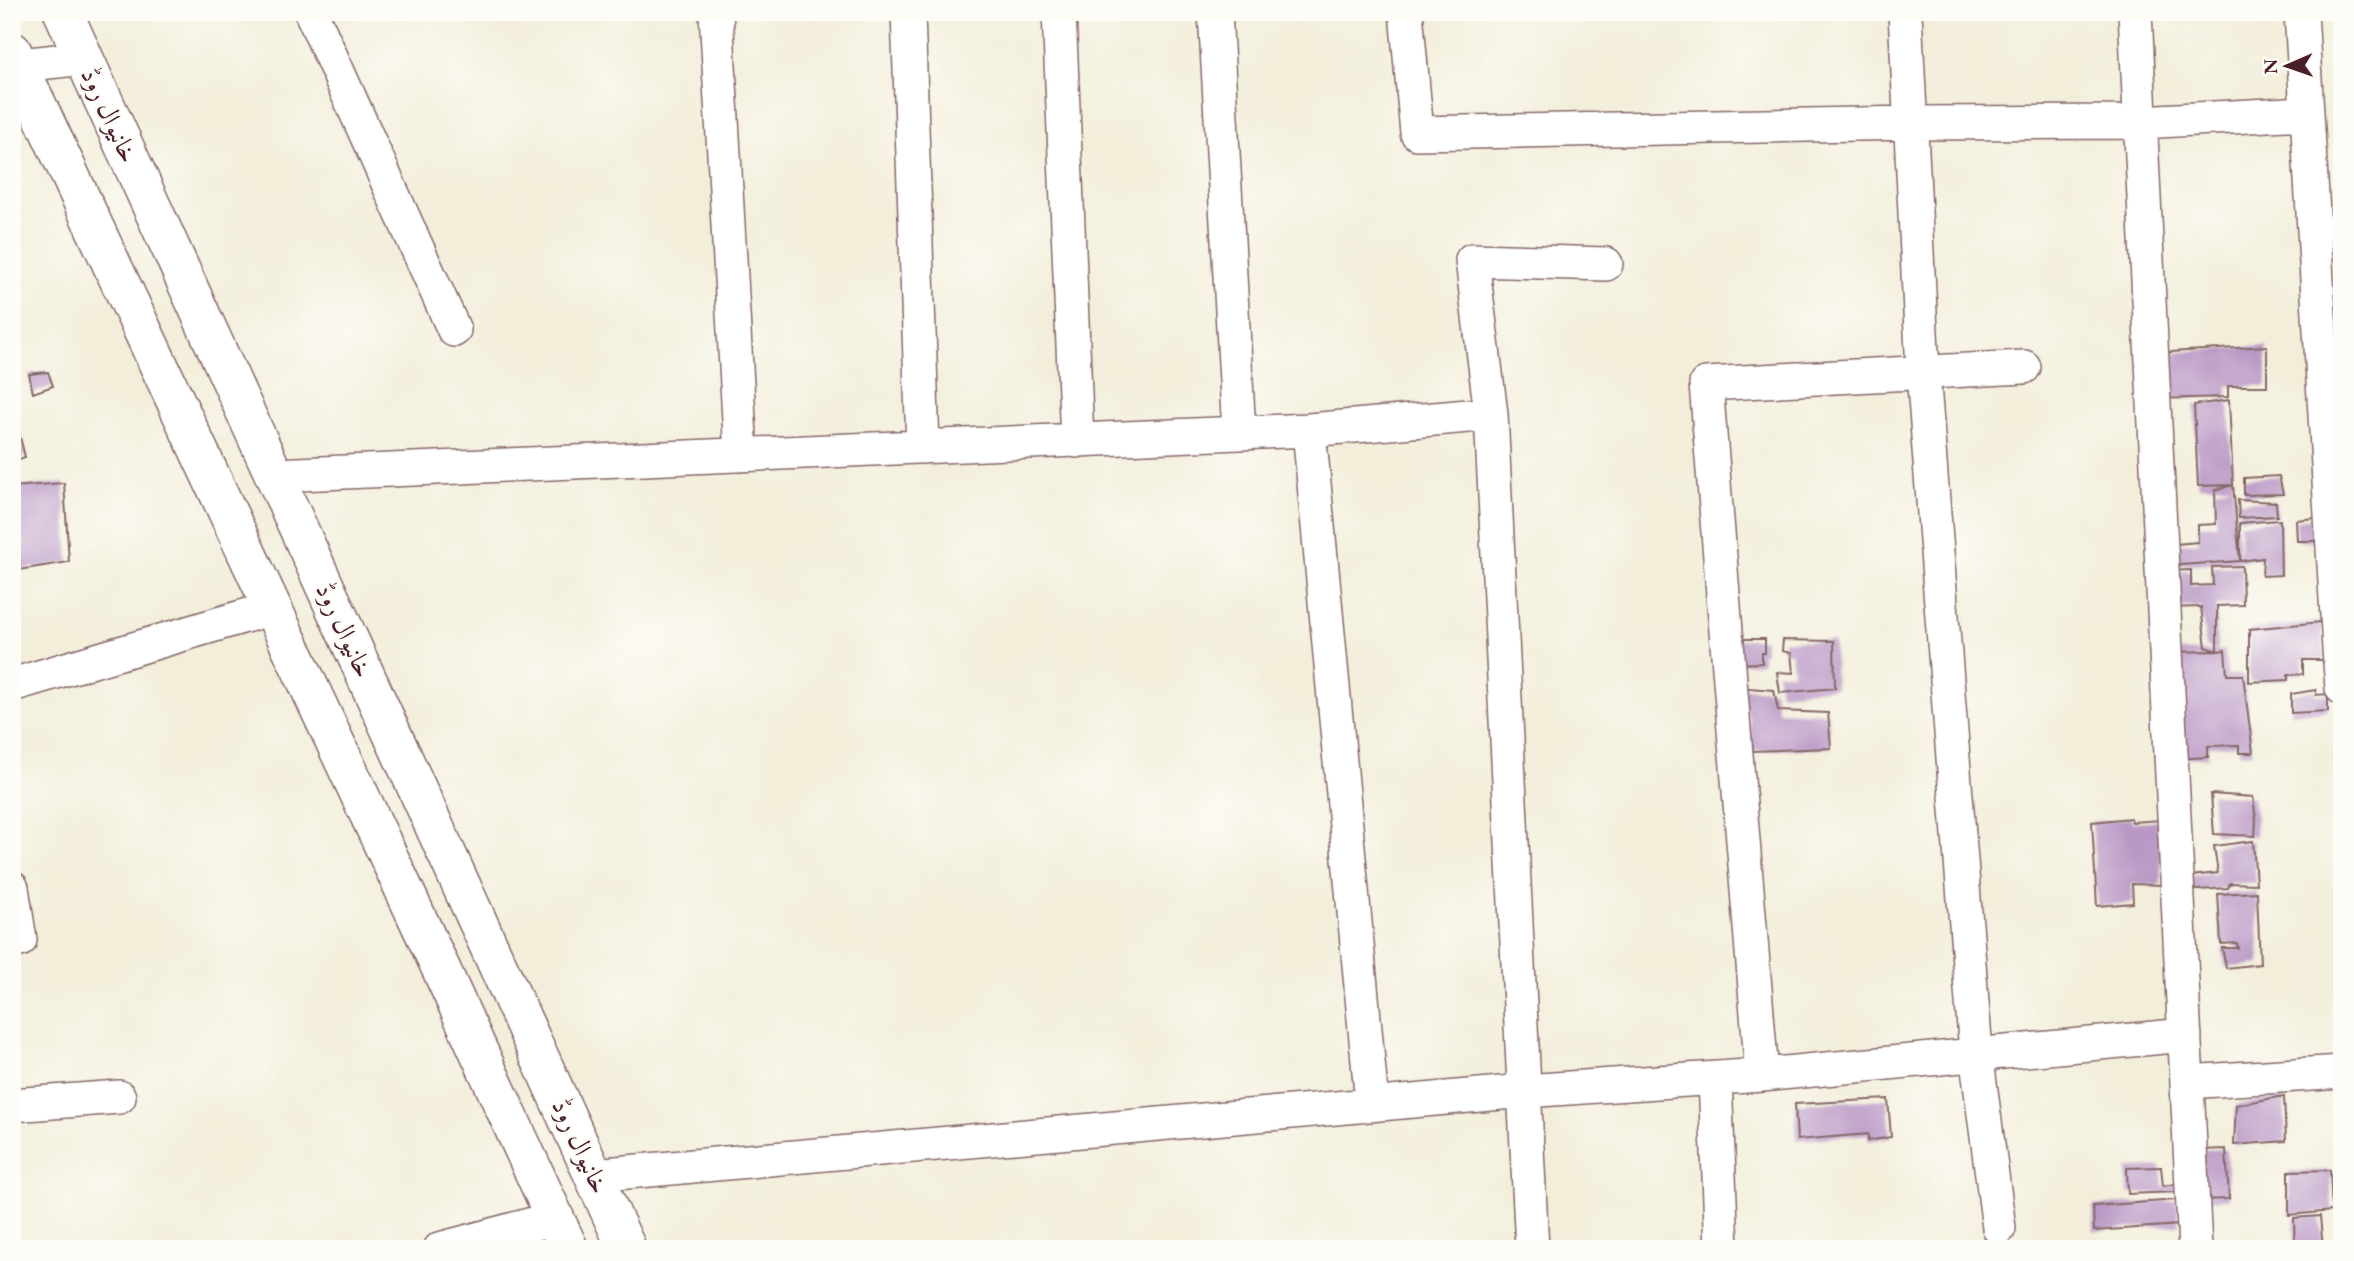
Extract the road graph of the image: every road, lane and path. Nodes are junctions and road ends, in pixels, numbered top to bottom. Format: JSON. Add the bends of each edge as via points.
{"nodes":[{"id":1,"x":64,"y":12,"type":"edge"},
{"id":2,"x":311,"y":12,"type":"edge"},
{"id":3,"x":716,"y":12,"type":"edge"},
{"id":4,"x":908,"y":12,"type":"edge"},
{"id":5,"x":1059,"y":12,"type":"edge"},
{"id":6,"x":1215,"y":12,"type":"edge"},
{"id":7,"x":1406,"y":12,"type":"edge"},
{"id":8,"x":1905,"y":12,"type":"edge"},
{"id":9,"x":2135,"y":12,"type":"edge"},
{"id":10,"x":2301,"y":12,"type":"edge"},
{"id":11,"x":84,"y":58,"type":"junction"},
{"id":12,"x":14,"y":61,"type":"edge"},
{"id":13,"x":2307,"y":113,"type":"junction"},
{"id":14,"x":2140,"y":122,"type":"junction"},
{"id":15,"x":1910,"y":123,"type":"junction"},
{"id":16,"x":1606,"y":264,"type":"dead end"},
{"id":17,"x":454,"y":330,"type":"dead end"},
{"id":18,"x":2024,"y":367,"type":"dead end"},
{"id":19,"x":1923,"y":372,"type":"junction"},
{"id":20,"x":1491,"y":414,"type":"junction"},
{"id":21,"x":1309,"y":430,"type":"junction"},
{"id":22,"x":1239,"y":433,"type":"junction"},
{"id":23,"x":1077,"y":441,"type":"junction"},
{"id":24,"x":923,"y":447,"type":"junction"},
{"id":25,"x":741,"y":455,"type":"junction"},
{"id":26,"x":2334,"y":469,"type":"edge"},
{"id":27,"x":275,"y":475,"type":"junction"},
{"id":28,"x":272,"y":608,"type":"junction"},
{"id":29,"x":2340,"y":649,"type":"edge"},
{"id":30,"x":12,"y":685,"type":"edge"},
{"id":31,"x":2342,"y":688,"type":"edge"},
{"id":32,"x":12,"y":888,"type":"edge"},
{"id":33,"x":20,"y":940,"type":"dead end"},
{"id":34,"x":2185,"y":1035,"type":"junction"},
{"id":35,"x":1976,"y":1054,"type":"junction"},
{"id":36,"x":2342,"y":1072,"type":"edge"},
{"id":37,"x":1762,"y":1075,"type":"junction"},
{"id":38,"x":1715,"y":1079,"type":"junction"},
{"id":39,"x":2187,"y":1082,"type":"junction"},
{"id":40,"x":1524,"y":1091,"type":"junction"},
{"id":41,"x":119,"y":1097,"type":"dead end"},
{"id":42,"x":1372,"y":1104,"type":"junction"},
{"id":43,"x":12,"y":1105,"type":"edge"},
{"id":44,"x":594,"y":1175,"type":"junction"},
{"id":45,"x":1999,"y":1227,"type":"dead end"},
{"id":46,"x":562,"y":1233,"type":"edge"},
{"id":47,"x":440,"y":1249,"type":"edge"},
{"id":48,"x":627,"y":1249,"type":"edge"},
{"id":49,"x":1532,"y":1249,"type":"edge"},
{"id":50,"x":1723,"y":1249,"type":"edge"},
{"id":51,"x":2195,"y":1249,"type":"edge"}],
"edges":[{"from":1,"to":11,"type":"main road","name":"خانیوال روڈ"},
{"from":2,"to":17,"type":"street"},
{"from":3,"to":25,"type":"street"},
{"from":4,"to":24,"type":"street"},
{"from":5,"to":23,"type":"street"},
{"from":6,"to":22,"type":"street"},
{"from":7,"to":15,"type":"street","via":[[1417,133]]},
{"from":8,"to":15,"type":"street"},
{"from":9,"to":14,"type":"street"},
{"from":10,"to":13,"type":"street"},
{"from":11,"to":12,"type":"street"},
{"from":11,"to":27,"type":"main road","name":"خانیوال روڈ"},
{"from":12,"to":28,"type":"main road","name":"خانیوال روڈ"},
{"from":13,"to":14,"type":"street"},
{"from":13,"to":26,"type":"street"},
{"from":14,"to":15,"type":"street"},
{"from":14,"to":34,"type":"street"},
{"from":15,"to":19,"type":"street"},
{"from":16,"to":20,"type":"street","via":[[1472,260]]},
{"from":18,"to":19,"type":"street"},
{"from":19,"to":35,"type":"street"},
{"from":19,"to":37,"type":"street","via":[[1706,384]]},
{"from":20,"to":21,"type":"street"},
{"from":20,"to":40,"type":"street"},
{"from":21,"to":22,"type":"street"},
{"from":21,"to":42,"type":"street"},
{"from":22,"to":23,"type":"street"},
{"from":23,"to":24,"type":"street"},
{"from":24,"to":25,"type":"street"},
{"from":25,"to":27,"type":"street"},
{"from":26,"to":29,"type":"street"},
{"from":27,"to":44,"type":"main road","name":"خانیوال روڈ"},
{"from":28,"to":30,"type":"street"},
{"from":28,"to":46,"type":"main road","name":"خانیوال روڈ"},
{"from":29,"to":31,"type":"street"},
{"from":32,"to":33,"type":"street"},
{"from":34,"to":35,"type":"street"},
{"from":34,"to":39,"type":"street"},
{"from":35,"to":37,"type":"street"},
{"from":35,"to":45,"type":"street"},
{"from":36,"to":39,"type":"street"},
{"from":37,"to":38,"type":"street"},
{"from":38,"to":40,"type":"street"},
{"from":38,"to":50,"type":"street"},
{"from":39,"to":51,"type":"street"},
{"from":40,"to":42,"type":"street"},
{"from":40,"to":49,"type":"street"},
{"from":41,"to":43,"type":"street"},
{"from":42,"to":44,"type":"street"},
{"from":44,"to":48,"type":"main road","name":"خانیوال روڈ"},
{"from":46,"to":47,"type":"street"}]}
